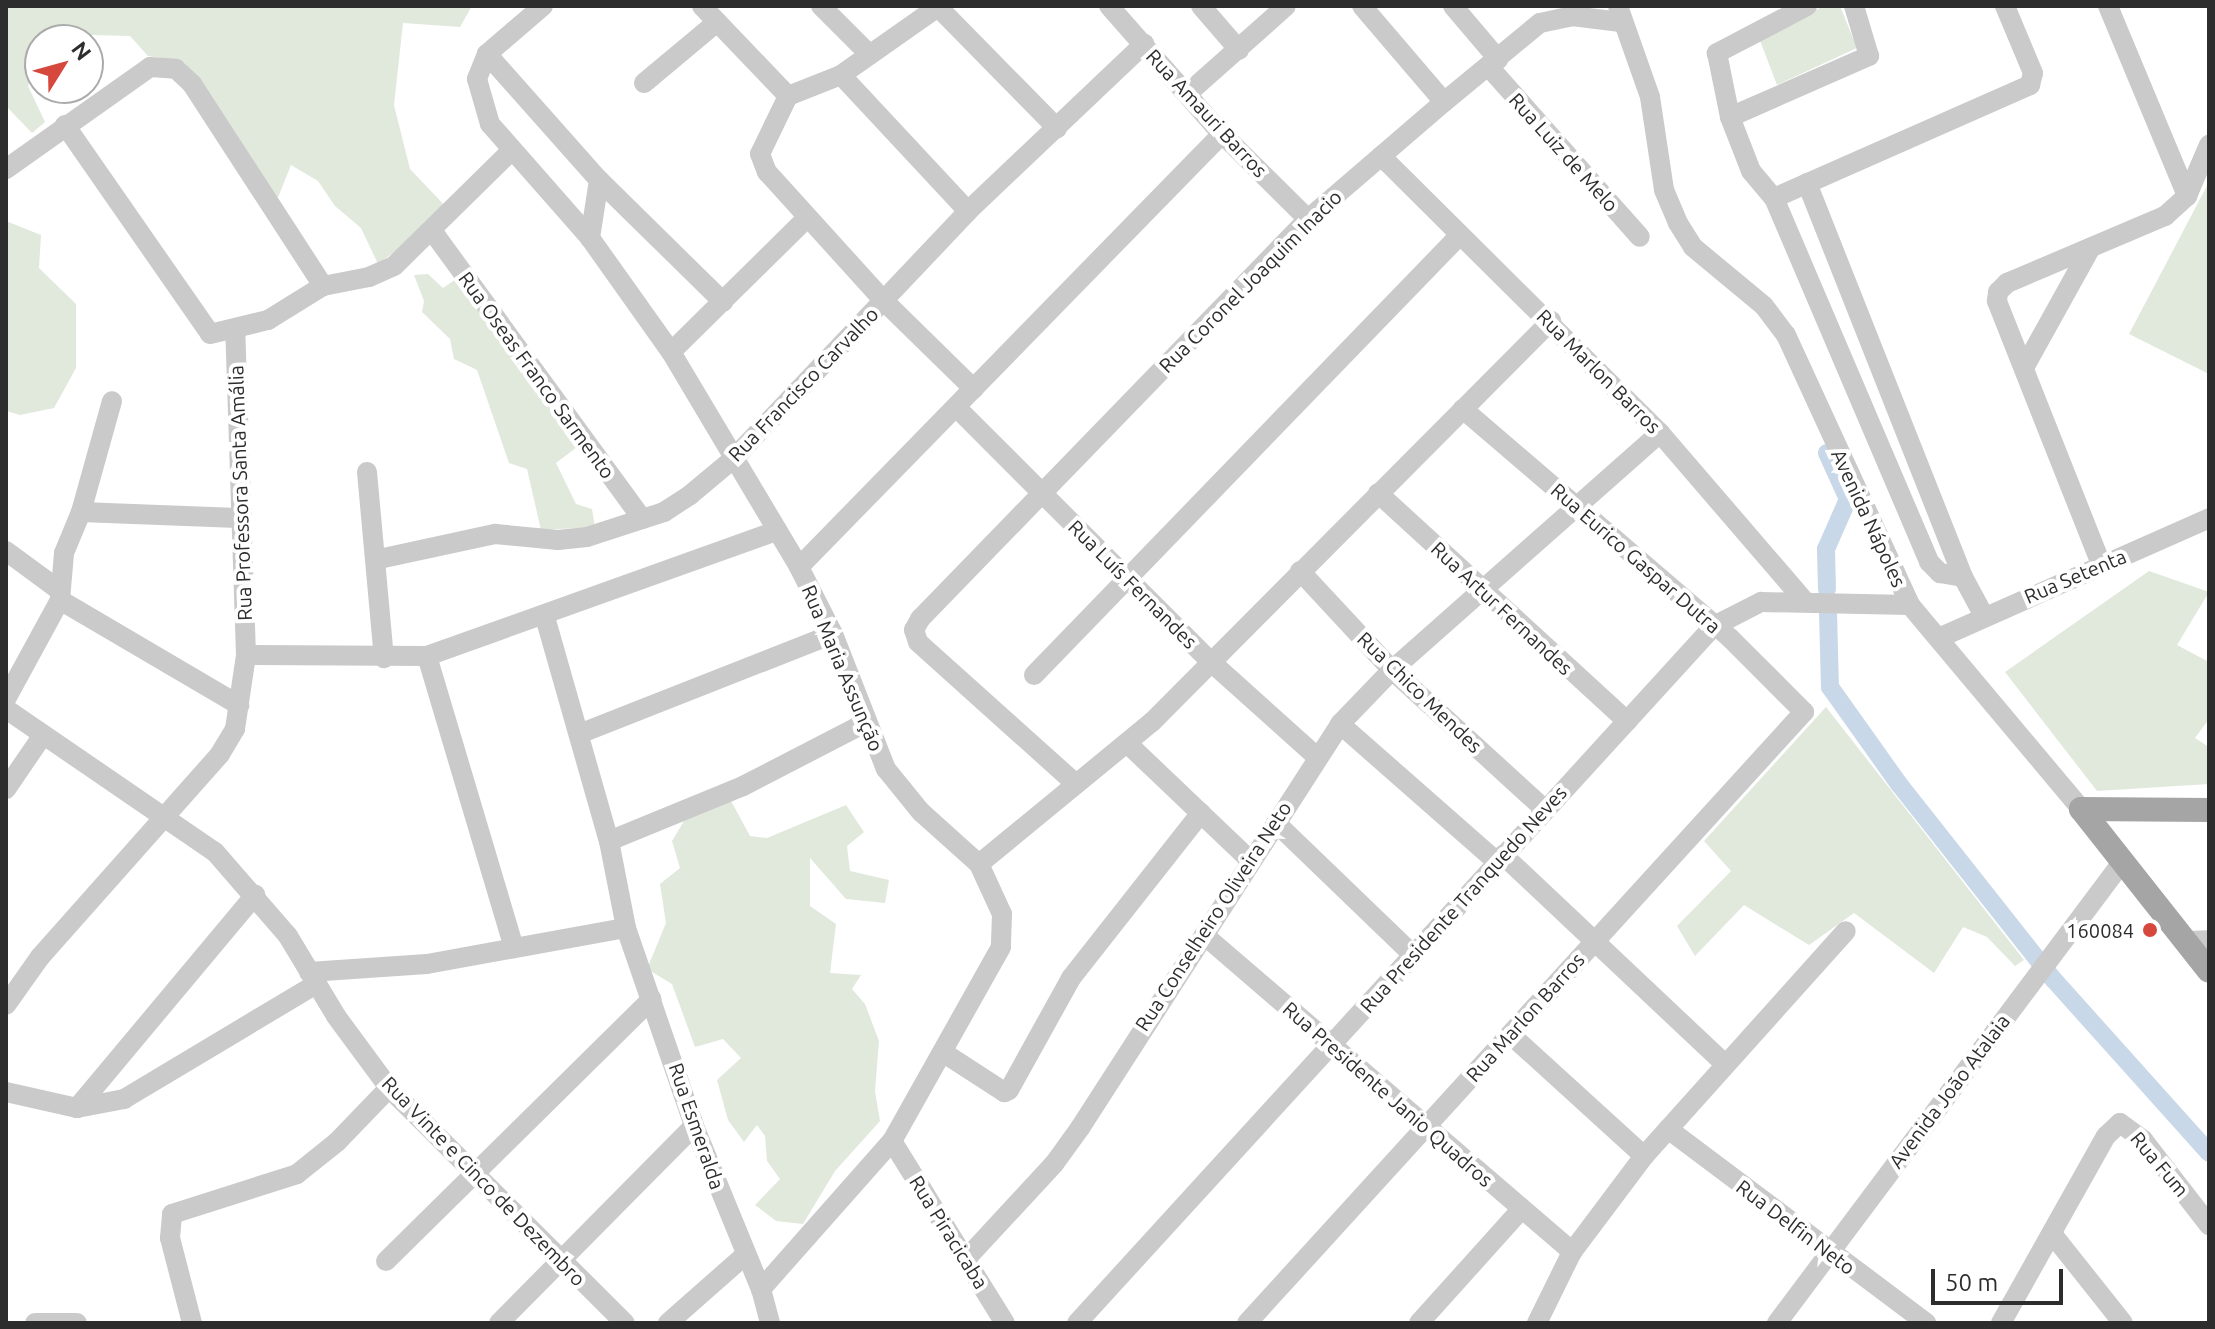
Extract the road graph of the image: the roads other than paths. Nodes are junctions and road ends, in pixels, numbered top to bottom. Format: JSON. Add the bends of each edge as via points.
{"nodes":[{"id":1,"x":543,"y":6,"type":"edge"},
{"id":2,"x":702,"y":6,"type":"edge"},
{"id":3,"x":821,"y":6,"type":"edge"},
{"id":4,"x":938,"y":6,"type":"edge"},
{"id":5,"x":1109,"y":6,"type":"edge"},
{"id":6,"x":1201,"y":6,"type":"edge"},
{"id":7,"x":1286,"y":6,"type":"edge"},
{"id":8,"x":1362,"y":6,"type":"edge"},
{"id":9,"x":1453,"y":6,"type":"edge"},
{"id":10,"x":1807,"y":6,"type":"edge"},
{"id":11,"x":1854,"y":6,"type":"edge"},
{"id":12,"x":2005,"y":6,"type":"edge"},
{"id":13,"x":2108,"y":6,"type":"edge"},
{"id":14,"x":1620,"y":14,"type":"edge"},
{"id":15,"x":717,"y":22,"type":"junction"},
{"id":16,"x":1144,"y":44,"type":"junction"},
{"id":17,"x":1239,"y":50,"type":"junction"},
{"id":18,"x":487,"y":54,"type":"junction"},
{"id":19,"x":870,"y":55,"type":"junction"},
{"id":20,"x":1493,"y":63,"type":"junction"},
{"id":21,"x":841,"y":75,"type":"junction"},
{"id":22,"x":644,"y":83,"type":"dead end"},
{"id":23,"x":1187,"y":94,"type":"junction"},
{"id":24,"x":788,"y":96,"type":"junction"},
{"id":25,"x":1444,"y":102,"type":"junction"},
{"id":26,"x":1730,"y":117,"type":"junction"},
{"id":27,"x":65,"y":125,"type":"junction"},
{"id":28,"x":1057,"y":128,"type":"junction"},
{"id":29,"x":1222,"y":134,"type":"junction"},
{"id":30,"x":2209,"y":145,"type":"edge"},
{"id":31,"x":512,"y":150,"type":"junction"},
{"id":32,"x":1381,"y":156,"type":"junction"},
{"id":33,"x":6,"y":169,"type":"edge"},
{"id":34,"x":599,"y":180,"type":"junction"},
{"id":35,"x":1807,"y":183,"type":"junction"},
{"id":36,"x":2187,"y":196,"type":"junction"},
{"id":37,"x":1774,"y":198,"type":"junction"},
{"id":38,"x":968,"y":211,"type":"junction"},
{"id":39,"x":807,"y":218,"type":"junction"},
{"id":40,"x":1308,"y":219,"type":"junction"},
{"id":41,"x":433,"y":232,"type":"junction"},
{"id":42,"x":1460,"y":235,"type":"junction"},
{"id":43,"x":1640,"y":237,"type":"dead end"},
{"id":44,"x":590,"y":238,"type":"junction"},
{"id":45,"x":2091,"y":247,"type":"junction"},
{"id":46,"x":323,"y":286,"type":"junction"},
{"id":47,"x":883,"y":300,"type":"junction"},
{"id":48,"x":723,"y":302,"type":"junction"},
{"id":49,"x":1551,"y":321,"type":"junction"},
{"id":50,"x":235,"y":330,"type":"junction"},
{"id":51,"x":671,"y":352,"type":"junction"},
{"id":52,"x":2024,"y":368,"type":"junction"},
{"id":53,"x":974,"y":389,"type":"junction"},
{"id":54,"x":112,"y":401,"type":"dead end"},
{"id":55,"x":956,"y":407,"type":"junction"},
{"id":56,"x":1463,"y":409,"type":"junction"},
{"id":57,"x":1660,"y":433,"type":"junction"},
{"id":58,"x":733,"y":459,"type":"junction"},
{"id":59,"x":367,"y":472,"type":"dead end"},
{"id":60,"x":1040,"y":492,"type":"junction"},
{"id":61,"x":1378,"y":493,"type":"junction"},
{"id":62,"x":1577,"y":507,"type":"junction"},
{"id":63,"x":81,"y":512,"type":"junction"},
{"id":64,"x":238,"y":518,"type":"junction"},
{"id":65,"x":642,"y":519,"type":"junction"},
{"id":66,"x":2203,"y":526,"type":"edge"},
{"id":67,"x":777,"y":531,"type":"junction"},
{"id":68,"x":6,"y":551,"type":"edge"},
{"id":69,"x":379,"y":559,"type":"junction"},
{"id":70,"x":2101,"y":564,"type":"junction"},
{"id":71,"x":799,"y":567,"type":"junction"},
{"id":72,"x":1300,"y":571,"type":"junction"},
{"id":73,"x":1127,"y":576,"type":"junction"},
{"id":74,"x":1963,"y":577,"type":"junction"},
{"id":75,"x":1481,"y":590,"type":"junction"},
{"id":76,"x":60,"y":595,"type":"junction"},
{"id":77,"x":1803,"y":599,"type":"junction"},
{"id":78,"x":1910,"y":605,"type":"junction"},
{"id":79,"x":1984,"y":616,"type":"junction"},
{"id":80,"x":545,"y":617,"type":"junction"},
{"id":81,"x":1714,"y":626,"type":"junction"},
{"id":82,"x":833,"y":634,"type":"junction"},
{"id":83,"x":1941,"y":637,"type":"junction"},
{"id":84,"x":246,"y":655,"type":"junction"},
{"id":85,"x":427,"y":656,"type":"junction"},
{"id":86,"x":384,"y":658,"type":"junction"},
{"id":87,"x":1210,"y":661,"type":"junction"},
{"id":88,"x":1392,"y":670,"type":"junction"},
{"id":89,"x":1034,"y":675,"type":"dead end"},
{"id":90,"x":6,"y":699,"type":"edge"},
{"id":91,"x":239,"y":705,"type":"junction"},
{"id":92,"x":6,"y":709,"type":"edge"},
{"id":93,"x":1804,"y":712,"type":"joint"},
{"id":94,"x":1627,"y":721,"type":"junction"},
{"id":95,"x":865,"y":723,"type":"junction"},
{"id":96,"x":1340,"y":724,"type":"junction"},
{"id":97,"x":579,"y":734,"type":"junction"},
{"id":98,"x":43,"y":735,"type":"junction"},
{"id":99,"x":1128,"y":744,"type":"junction"},
{"id":100,"x":1316,"y":756,"type":"junction"},
{"id":101,"x":1076,"y":784,"type":"junction"},
{"id":102,"x":6,"y":789,"type":"edge"},
{"id":103,"x":1544,"y":809,"type":"junction"},
{"id":104,"x":2081,"y":809,"type":"junction"},
{"id":105,"x":2209,"y":810,"type":"edge"},
{"id":106,"x":1201,"y":813,"type":"junction"},
{"id":107,"x":166,"y":816,"type":"junction"},
{"id":108,"x":1276,"y":823,"type":"junction"},
{"id":109,"x":609,"y":841,"type":"junction"},
{"id":110,"x":1500,"y":859,"type":"junction"},
{"id":111,"x":1251,"y":861,"type":"junction"},
{"id":112,"x":2123,"y":861,"type":"junction"},
{"id":113,"x":979,"y":864,"type":"junction"},
{"id":114,"x":255,"y":895,"type":"junction"},
{"id":115,"x":626,"y":928,"type":"junction"},
{"id":116,"x":1846,"y":931,"type":"dead end"},
{"id":117,"x":1204,"y":935,"type":"junction"},
{"id":118,"x":2197,"y":941,"type":"edge"},
{"id":119,"x":1593,"y":942,"type":"junction"},
{"id":120,"x":514,"y":948,"type":"junction"},
{"id":121,"x":1413,"y":955,"type":"junction"},
{"id":122,"x":2209,"y":971,"type":"edge"},
{"id":123,"x":312,"y":978,"type":"junction"},
{"id":124,"x":652,"y":999,"type":"junction"},
{"id":125,"x":6,"y":1005,"type":"edge"},
{"id":126,"x":1511,"y":1035,"type":"junction"},
{"id":127,"x":1331,"y":1043,"type":"junction"},
{"id":128,"x":944,"y":1053,"type":"junction"},
{"id":129,"x":1724,"y":1063,"type":"junction"},
{"id":130,"x":389,"y":1088,"type":"junction"},
{"id":131,"x":6,"y":1092,"type":"edge"},
{"id":132,"x":77,"y":1108,"type":"junction"},
{"id":133,"x":694,"y":1126,"type":"junction"},
{"id":134,"x":1423,"y":1128,"type":"junction"},
{"id":135,"x":1668,"y":1129,"type":"junction"},
{"id":136,"x":892,"y":1141,"type":"junction"},
{"id":137,"x":1644,"y":1156,"type":"junction"},
{"id":138,"x":474,"y":1176,"type":"junction"},
{"id":139,"x":1520,"y":1211,"type":"junction"},
{"id":140,"x":2209,"y":1225,"type":"edge"},
{"id":141,"x":2053,"y":1235,"type":"junction"},
{"id":142,"x":1572,"y":1252,"type":"junction"},
{"id":143,"x":1829,"y":1253,"type":"junction"},
{"id":144,"x":745,"y":1255,"type":"junction"},
{"id":145,"x":965,"y":1260,"type":"junction"},
{"id":146,"x":386,"y":1261,"type":"dead end"},
{"id":147,"x":562,"y":1261,"type":"junction"},
{"id":148,"x":761,"y":1289,"type":"junction"},
{"id":149,"x":35,"y":1323,"type":"edge"},
{"id":150,"x":77,"y":1323,"type":"edge"},
{"id":151,"x":192,"y":1323,"type":"edge"},
{"id":152,"x":499,"y":1323,"type":"edge"},
{"id":153,"x":625,"y":1323,"type":"edge"},
{"id":154,"x":668,"y":1323,"type":"edge"},
{"id":155,"x":770,"y":1323,"type":"edge"},
{"id":156,"x":1005,"y":1323,"type":"edge"},
{"id":157,"x":1077,"y":1323,"type":"edge"},
{"id":158,"x":1247,"y":1323,"type":"edge"},
{"id":159,"x":1419,"y":1323,"type":"edge"},
{"id":160,"x":1537,"y":1323,"type":"edge"},
{"id":161,"x":1777,"y":1323,"type":"edge"},
{"id":162,"x":1926,"y":1323,"type":"edge"},
{"id":163,"x":2001,"y":1323,"type":"edge"},
{"id":164,"x":2123,"y":1323,"type":"edge"}],
"edges":[{"from":1,"to":18,"type":"street"},
{"from":2,"to":15,"type":"street"},
{"from":3,"to":19,"type":"street"},
{"from":4,"to":19,"type":"street"},
{"from":4,"to":28,"type":"street"},
{"from":5,"to":16,"type":"street","name":"Rua Amauri Barros"},
{"from":6,"to":17,"type":"street"},
{"from":7,"to":17,"type":"street"},
{"from":8,"to":25,"type":"street"},
{"from":9,"to":20,"type":"street","name":"Rua Luiz de Melo"},
{"from":10,"to":26,"type":"street","via":[[1717,53]]},
{"from":11,"to":26,"type":"street","via":[[1869,56]]},
{"from":12,"to":35,"type":"street","via":[[2033,73],[2030,85]]},
{"from":13,"to":36,"type":"street"},
{"from":14,"to":20,"type":"street","name":"Rua Coronel Joaquim Inacio","via":[[1552,18]]},
{"from":14,"to":78,"type":"street","name":"Avenida Nápoles","via":[[1650,97],[1664,190],[1678,223],[1693,247],[1764,306],[1786,335]]},
{"from":15,"to":22,"type":"street"},
{"from":15,"to":24,"type":"street"},
{"from":16,"to":23,"type":"street","name":"Rua Amauri Barros"},
{"from":16,"to":28,"type":"street","name":"Rua Francisco Carvalho"},
{"from":17,"to":23,"type":"street"},
{"from":18,"to":31,"type":"street","name":"Rua Maria Assunção","via":[[478,69],[480,100],[490,124]]},
{"from":18,"to":34,"type":"street"},
{"from":19,"to":21,"type":"street"},
{"from":20,"to":25,"type":"street","name":"Rua Coronel Joaquim Inacio"},
{"from":20,"to":43,"type":"street","name":"Rua Luiz de Melo"},
{"from":21,"to":24,"type":"street"},
{"from":21,"to":38,"type":"street"},
{"from":23,"to":29,"type":"street","name":"Rua Amauri Barros"},
{"from":24,"to":39,"type":"street","via":[[760,154],[767,172]]},
{"from":25,"to":32,"type":"street","name":"Rua Coronel Joaquim Inacio"},
{"from":26,"to":37,"type":"street","via":[[1751,171]]},
{"from":27,"to":33,"type":"street"},
{"from":27,"to":46,"type":"street","via":[[150,67],[176,69],[192,84]]},
{"from":27,"to":50,"type":"street","via":[[206,330]]},
{"from":28,"to":38,"type":"street","name":"Rua Francisco Carvalho"},
{"from":29,"to":40,"type":"street","name":"Rua Amauri Barros"},
{"from":29,"to":53,"type":"street"},
{"from":30,"to":36,"type":"street"},
{"from":31,"to":41,"type":"street","via":[[470,186]]},
{"from":31,"to":44,"type":"street","name":"Rua Maria Assunção"},
{"from":32,"to":40,"type":"street","name":"Rua Coronel Joaquim Inacio"},
{"from":32,"to":42,"type":"street","name":"Rua Marlon Barros"},
{"from":34,"to":44,"type":"street"},
{"from":34,"to":48,"type":"street"},
{"from":35,"to":37,"type":"street"},
{"from":35,"to":74,"type":"street"},
{"from":36,"to":45,"type":"street","via":[[2165,216]]},
{"from":37,"to":74,"type":"street","via":[[1929,562],[1940,573]]},
{"from":38,"to":47,"type":"street","name":"Rua Francisco Carvalho"},
{"from":39,"to":47,"type":"street"},
{"from":39,"to":48,"type":"street"},
{"from":40,"to":60,"type":"street","name":"Rua Coronel Joaquim Inacio"},
{"from":41,"to":46,"type":"street","via":[[394,266]]},
{"from":41,"to":65,"type":"street","name":"Rua Oseas Franco Sarmento"},
{"from":42,"to":49,"type":"street","name":"Rua Marlon Barros"},
{"from":42,"to":73,"type":"street"},
{"from":44,"to":51,"type":"street","name":"Rua Maria Assunção"},
{"from":45,"to":52,"type":"street"},
{"from":45,"to":52,"type":"street","via":[[1998,292]]},
{"from":46,"to":50,"type":"street","via":[[268,320]]},
{"from":47,"to":53,"type":"street"},
{"from":47,"to":58,"type":"street","name":"Rua Francisco Carvalho"},
{"from":48,"to":51,"type":"street"},
{"from":49,"to":56,"type":"street"},
{"from":49,"to":57,"type":"street","name":"Rua Marlon Barros"},
{"from":50,"to":64,"type":"street","name":"Rua Professora Santa Amália"},
{"from":51,"to":58,"type":"street","name":"Rua Maria Assunção"},
{"from":52,"to":70,"type":"street"},
{"from":53,"to":55,"type":"street"},
{"from":54,"to":63,"type":"street"},
{"from":55,"to":60,"type":"street","name":"Rua Luís Fernandes"},
{"from":55,"to":71,"type":"street"},
{"from":56,"to":61,"type":"street"},
{"from":56,"to":62,"type":"street","name":"Rua Eurico Gaspar Dutra"},
{"from":57,"to":62,"type":"street","name":"Rua Conselheiro Oliveira Neto"},
{"from":57,"to":77,"type":"street","name":"Rua Marlon Barros"},
{"from":58,"to":65,"type":"street","name":"Rua Francisco Carvalho","via":[[690,495]]},
{"from":58,"to":67,"type":"street","name":"Rua Maria Assunção"},
{"from":59,"to":69,"type":"street"},
{"from":60,"to":73,"type":"street","name":"Rua Luís Fernandes"},
{"from":60,"to":101,"type":"street","name":"Rua Coronel Joaquim Inacio","via":[[914,630],[918,642]]},
{"from":61,"to":72,"type":"street"},
{"from":61,"to":75,"type":"street","name":"Rua Artur Fernandes"},
{"from":62,"to":75,"type":"street","name":"Rua Conselheiro Oliveira Neto"},
{"from":62,"to":81,"type":"street","name":"Rua Eurico Gaspar Dutra"},
{"from":63,"to":64,"type":"street"},
{"from":63,"to":76,"type":"street","via":[[64,553]]},
{"from":64,"to":84,"type":"street","name":"Rua Professora Santa Amália"},
{"from":65,"to":69,"type":"street","name":"Rua Francisco Carvalho","via":[[587,537],[495,534]]},
{"from":66,"to":70,"type":"street","name":"Rua Setenta"},
{"from":67,"to":71,"type":"street","name":"Rua Maria Assunção"},
{"from":67,"to":80,"type":"street"},
{"from":68,"to":76,"type":"street"},
{"from":69,"to":86,"type":"street"},
{"from":70,"to":79,"type":"street","name":"Rua Setenta"},
{"from":71,"to":82,"type":"street","name":"Rua Maria Assunção"},
{"from":72,"to":87,"type":"street"},
{"from":72,"to":88,"type":"street","name":"Rua Chico Mendes"},
{"from":73,"to":87,"type":"street","name":"Rua Luís Fernandes"},
{"from":73,"to":89,"type":"street"},
{"from":74,"to":79,"type":"street"},
{"from":75,"to":88,"type":"street","name":"Rua Conselheiro Oliveira Neto"},
{"from":75,"to":94,"type":"street","name":"Rua Artur Fernandes"},
{"from":76,"to":90,"type":"street"},
{"from":76,"to":91,"type":"street"},
{"from":77,"to":78,"type":"street","name":"Rua Presidente Tranquedo Neves"},
{"from":77,"to":81,"type":"street","name":"Rua Presidente Tranquedo Neves","via":[[1761,602]]},
{"from":78,"to":83,"type":"street","name":"Avenida Nápoles"},
{"from":79,"to":83,"type":"street","name":"Rua Setenta"},
{"from":80,"to":85,"type":"street"},
{"from":80,"to":97,"type":"street","name":"Rua Esmeralda"},
{"from":81,"to":93,"type":"street","name":"Rua Eurico Gaspar Dutra"},
{"from":81,"to":94,"type":"street","name":"Rua Presidente Tranquedo Neves"},
{"from":82,"to":95,"type":"street","name":"Rua Maria Assunção"},
{"from":82,"to":97,"type":"street"},
{"from":83,"to":104,"type":"street","name":"Avenida Nápoles"},
{"from":84,"to":86,"type":"street"},
{"from":84,"to":91,"type":"street","name":"Rua Professora Santa Amália"},
{"from":85,"to":86,"type":"street"},
{"from":85,"to":120,"type":"street"},
{"from":87,"to":99,"type":"street"},
{"from":87,"to":100,"type":"street","name":"Rua Luís Fernandes"},
{"from":88,"to":96,"type":"street","name":"Rua Conselheiro Oliveira Neto"},
{"from":88,"to":103,"type":"street","name":"Rua Chico Mendes"},
{"from":91,"to":107,"type":"street","name":"Rua Professora Santa Amália","via":[[235,729],[220,754]]},
{"from":92,"to":98,"type":"street","name":"Rua Vinte e Cinco de Dezembro"},
{"from":93,"to":119,"type":"street","name":"Rua Marlon Barros"},
{"from":94,"to":103,"type":"street","name":"Rua Presidente Tranquedo Neves"},
{"from":95,"to":109,"type":"street","via":[[743,786]]},
{"from":95,"to":113,"type":"street","name":"Rua Maria Assunção","via":[[886,769],[921,812]]},
{"from":96,"to":100,"type":"street","name":"Rua Conselheiro Oliveira Neto"},
{"from":96,"to":110,"type":"street"},
{"from":97,"to":109,"type":"street","name":"Rua Esmeralda"},
{"from":98,"to":102,"type":"street"},
{"from":98,"to":107,"type":"street","name":"Rua Vinte e Cinco de Dezembro"},
{"from":99,"to":101,"type":"street"},
{"from":99,"to":106,"type":"street"},
{"from":100,"to":108,"type":"street","name":"Rua Conselheiro Oliveira Neto"},
{"from":101,"to":113,"type":"street"},
{"from":103,"to":110,"type":"street","name":"Rua Presidente Tranquedo Neves"},
{"from":104,"to":105,"type":"main road"},
{"from":104,"to":112,"type":"main road","name":"Avenida Nápoles"},
{"from":106,"to":111,"type":"street"},
{"from":106,"to":128,"type":"street","via":[[1071,978],[1009,1090],[1004,1092]]},
{"from":107,"to":114,"type":"street","name":"Rua Vinte e Cinco de Dezembro","via":[[215,852]]},
{"from":107,"to":125,"type":"street","name":"Rua Professora Santa Amália","via":[[40,957]]},
{"from":108,"to":111,"type":"street","name":"Rua Conselheiro Oliveira Neto"},
{"from":108,"to":121,"type":"street"},
{"from":109,"to":115,"type":"street","name":"Rua Esmeralda"},
{"from":110,"to":119,"type":"street"},
{"from":110,"to":121,"type":"street","name":"Rua Presidente Tranquedo Neves"},
{"from":111,"to":117,"type":"street","name":"Rua Conselheiro Oliveira Neto"},
{"from":112,"to":118,"type":"main road","name":"Avenida Nápoles"},
{"from":112,"to":143,"type":"street","name":"Avenida João Atalaia"},
{"from":113,"to":128,"type":"street","name":"Rua Maria Assunção","via":[[1002,914],[1001,947]]},
{"from":114,"to":123,"type":"street","name":"Rua Vinte e Cinco de Dezembro"},
{"from":114,"to":132,"type":"street"},
{"from":115,"to":120,"type":"street"},
{"from":115,"to":124,"type":"street","name":"Rua Esmeralda"},
{"from":116,"to":129,"type":"street"},
{"from":117,"to":127,"type":"street","name":"Rua Presidente Janio Quadros"},
{"from":117,"to":145,"type":"street","name":"Rua Conselheiro Oliveira Neto","via":[[1054,1164]]},
{"from":118,"to":122,"type":"main road","name":"Avenida Nápoles"},
{"from":119,"to":126,"type":"street","name":"Rua Marlon Barros"},
{"from":119,"to":129,"type":"street"},
{"from":120,"to":123,"type":"street"},
{"from":121,"to":127,"type":"street","name":"Rua Presidente Tranquedo Neves"},
{"from":123,"to":130,"type":"street","name":"Rua Vinte e Cinco de Dezembro"},
{"from":123,"to":132,"type":"street","via":[[124,1099]]},
{"from":124,"to":133,"type":"street","name":"Rua Esmeralda"},
{"from":124,"to":138,"type":"street"},
{"from":126,"to":134,"type":"street","name":"Rua Marlon Barros"},
{"from":126,"to":137,"type":"street"},
{"from":127,"to":134,"type":"street","name":"Rua Presidente Janio Quadros"},
{"from":127,"to":157,"type":"street","name":"Rua Presidente Tranquedo Neves"},
{"from":128,"to":136,"type":"street","name":"Rua Maria Assunção"},
{"from":129,"to":135,"type":"street"},
{"from":130,"to":138,"type":"street","name":"Rua Vinte e Cinco de Dezembro"},
{"from":130,"to":151,"type":"street","via":[[297,1174],[172,1214],[170,1238]]},
{"from":131,"to":132,"type":"street"},
{"from":133,"to":144,"type":"street","name":"Rua Esmeralda"},
{"from":133,"to":147,"type":"street"},
{"from":134,"to":139,"type":"street","name":"Rua Presidente Janio Quadros"},
{"from":134,"to":158,"type":"street","name":"Rua Marlon Barros"},
{"from":135,"to":137,"type":"street"},
{"from":135,"to":143,"type":"street","name":"Rua Delfin Neto"},
{"from":136,"to":145,"type":"street","name":"Rua Piracicaba"},
{"from":136,"to":148,"type":"street","name":"Rua Maria Assunção"},
{"from":137,"to":142,"type":"street"},
{"from":138,"to":146,"type":"street"},
{"from":138,"to":147,"type":"street","name":"Rua Vinte e Cinco de Dezembro"},
{"from":139,"to":142,"type":"street","name":"Rua Presidente Janio Quadros"},
{"from":139,"to":159,"type":"street"},
{"from":140,"to":141,"type":"street","name":"Rua Fum","via":[[2129,1127],[2120,1123],[2106,1136]]},
{"from":141,"to":163,"type":"street"},
{"from":141,"to":164,"type":"street"},
{"from":142,"to":160,"type":"street"},
{"from":143,"to":161,"type":"street","name":"Avenida João Atalaia"},
{"from":143,"to":162,"type":"street","name":"Rua Delfin Neto"},
{"from":144,"to":148,"type":"street","name":"Rua Esmeralda"},
{"from":144,"to":154,"type":"street"},
{"from":145,"to":156,"type":"street","name":"Rua Piracicaba"},
{"from":147,"to":152,"type":"street"},
{"from":147,"to":153,"type":"street","name":"Rua Vinte e Cinco de Dezembro"},
{"from":148,"to":155,"type":"street","name":"Rua Esmeralda"},
{"from":149,"to":150,"type":"street"}]}
